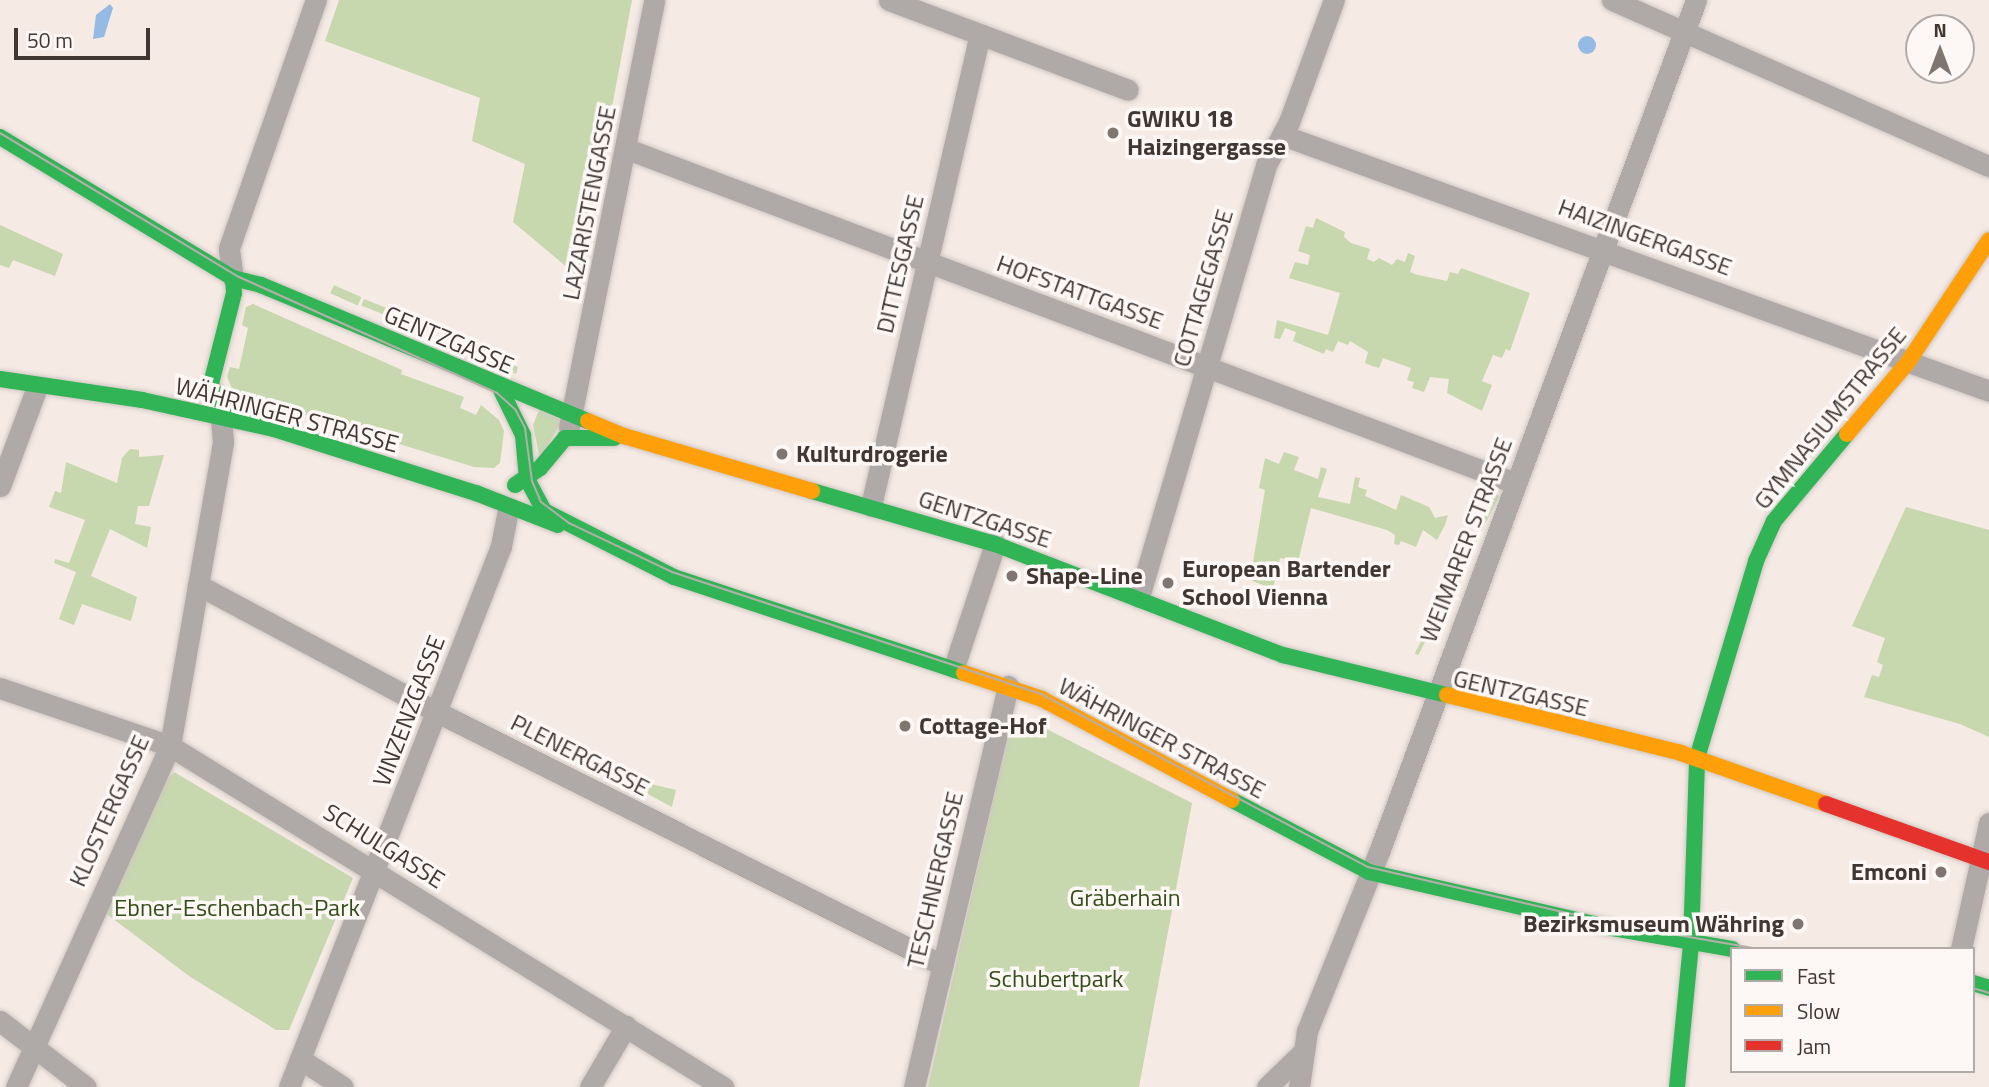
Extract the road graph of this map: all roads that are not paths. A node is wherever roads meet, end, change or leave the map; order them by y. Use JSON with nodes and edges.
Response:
{"nodes":[{"id":1,"x":316,"y":0,"type":"edge"},
{"id":2,"x":654,"y":0,"type":"edge"},
{"id":3,"x":889,"y":0,"type":"edge"},
{"id":4,"x":1334,"y":0,"type":"edge"},
{"id":5,"x":1612,"y":0,"type":"edge"},
{"id":6,"x":1696,"y":0,"type":"edge"},
{"id":7,"x":1685,"y":29,"type":"junction"},
{"id":8,"x":980,"y":34,"type":"junction"},
{"id":9,"x":1128,"y":90,"type":"dead end"},
{"id":10,"x":1282,"y":135,"type":"junction"},
{"id":11,"x":0,"y":137,"type":"edge"},
{"id":12,"x":627,"y":149,"type":"junction"},
{"id":13,"x":1989,"y":166,"type":"edge"},
{"id":14,"x":1989,"y":240,"type":"edge"},
{"id":15,"x":1603,"y":249,"type":"junction"},
{"id":16,"x":927,"y":264,"type":"junction"},
{"id":17,"x":233,"y":278,"type":"junction"},
{"id":18,"x":1908,"y":362,"type":"junction"},
{"id":19,"x":1207,"y":366,"type":"junction"},
{"id":20,"x":0,"y":379,"type":"edge"},
{"id":21,"x":499,"y":386,"type":"junction"},
{"id":22,"x":37,"y":387,"type":"junction"},
{"id":23,"x":1989,"y":391,"type":"edge"},
{"id":24,"x":573,"y":416,"type":"junction"},
{"id":25,"x":221,"y":418,"type":"junction"},
{"id":26,"x":274,"y":429,"type":"junction"},
{"id":27,"x":624,"y":436,"type":"junction"},
{"id":28,"x":565,"y":439,"type":"junction"},
{"id":29,"x":527,"y":479,"type":"junction"},
{"id":30,"x":1515,"y":483,"type":"junction"},
{"id":31,"x":0,"y":486,"type":"edge"},
{"id":32,"x":476,"y":493,"type":"junction"},
{"id":33,"x":872,"y":506,"type":"junction"},
{"id":34,"x":509,"y":509,"type":"junction"},
{"id":35,"x":579,"y":531,"type":"junction"},
{"id":36,"x":995,"y":544,"type":"junction"},
{"id":37,"x":198,"y":585,"type":"junction"},
{"id":38,"x":1139,"y":597,"type":"junction"},
{"id":39,"x":954,"y":667,"type":"junction"},
{"id":40,"x":1008,"y":685,"type":"junction"},
{"id":41,"x":0,"y":688,"type":"edge"},
{"id":42,"x":1436,"y":696,"type":"junction"},
{"id":43,"x":437,"y":712,"type":"junction"},
{"id":44,"x":170,"y":746,"type":"junction"},
{"id":45,"x":1698,"y":758,"type":"junction"},
{"id":46,"x":1989,"y":823,"type":"edge"},
{"id":47,"x":1984,"y":860,"type":"edge"},
{"id":48,"x":374,"y":871,"type":"junction"},
{"id":49,"x":1369,"y":872,"type":"junction"},
{"id":50,"x":1690,"y":943,"type":"junction"},
{"id":51,"x":1962,"y":947,"type":"edge"},
{"id":52,"x":1730,"y":949,"type":"edge"},
{"id":53,"x":942,"y":965,"type":"junction"},
{"id":54,"x":0,"y":1021,"type":"edge"},
{"id":55,"x":626,"y":1026,"type":"junction"},
{"id":56,"x":34,"y":1047,"type":"junction"},
{"id":57,"x":1304,"y":1051,"type":"junction"},
{"id":58,"x":300,"y":1059,"type":"junction"},
{"id":59,"x":16,"y":1087,"type":"edge"},
{"id":60,"x":86,"y":1087,"type":"edge"},
{"id":61,"x":289,"y":1087,"type":"edge"},
{"id":62,"x":343,"y":1087,"type":"edge"},
{"id":63,"x":590,"y":1087,"type":"edge"},
{"id":64,"x":723,"y":1087,"type":"edge"},
{"id":65,"x":914,"y":1087,"type":"edge"},
{"id":66,"x":1267,"y":1087,"type":"edge"},
{"id":67,"x":1298,"y":1087,"type":"edge"},
{"id":68,"x":1677,"y":1087,"type":"edge"}],
"edges":[{"from":1,"to":17,"type":"street"},
{"from":2,"to":12,"type":"street","name":"LAZARISTENGASSE"},
{"from":3,"to":8,"type":"street"},
{"from":4,"to":10,"type":"street","name":"COTTAGEGASSE"},
{"from":5,"to":7,"type":"street"},
{"from":6,"to":7,"type":"street","name":"WEIMARER STRASSE"},
{"from":7,"to":13,"type":"street"},
{"from":7,"to":15,"type":"street","name":"WEIMARER STRASSE"},
{"from":8,"to":9,"type":"street"},
{"from":8,"to":16,"type":"street","name":"DITTESGASSE"},
{"from":10,"to":15,"type":"street","name":"HAIZINGERGASSE"},
{"from":10,"to":19,"type":"street","name":"COTTAGEGASSE"},
{"from":11,"to":17,"type":"main road","name":"GENTZGASSE"},
{"from":12,"to":16,"type":"street","name":"HOFSTATTGASSE"},
{"from":12,"to":24,"type":"street","name":"LAZARISTENGASSE"},
{"from":14,"to":18,"type":"main road","name":"GYMNASIUMSTRASSE"},
{"from":15,"to":18,"type":"street","name":"HAIZINGERGASSE"},
{"from":15,"to":30,"type":"street","name":"WEIMARER STRASSE"},
{"from":16,"to":19,"type":"street","name":"HOFSTATTGASSE"},
{"from":16,"to":33,"type":"street","name":"DITTESGASSE"},
{"from":17,"to":21,"type":"main road","name":"GENTZGASSE"},
{"from":17,"to":26,"type":"main road"},
{"from":18,"to":23,"type":"street","name":"HAIZINGERGASSE"},
{"from":18,"to":45,"type":"main road","name":"GYMNASIUMSTRASSE"},
{"from":19,"to":30,"type":"street","name":"HOFSTATTGASSE"},
{"from":19,"to":38,"type":"street","name":"COTTAGEGASSE"},
{"from":20,"to":22,"type":"main road","name":"WÄHRINGER STRASSE"},
{"from":21,"to":24,"type":"main road","name":"GENTZGASSE"},
{"from":21,"to":29,"type":"main road"},
{"from":22,"to":25,"type":"main road","name":"WÄHRINGER STRASSE"},
{"from":22,"to":31,"type":"street"},
{"from":24,"to":27,"type":"main road","name":"GENTZGASSE"},
{"from":24,"to":28,"type":"street","name":"LAZARISTENGASSE"},
{"from":25,"to":26,"type":"main road","name":"WÄHRINGER STRASSE"},
{"from":25,"to":37,"type":"street","name":"KLOSTERGASSE"},
{"from":26,"to":32,"type":"main road","name":"WÄHRINGER STRASSE"},
{"from":27,"to":28,"type":"main road"},
{"from":27,"to":33,"type":"main road","name":"GENTZGASSE"},
{"from":28,"to":29,"type":"main road"},
{"from":29,"to":32,"type":"main road"},
{"from":29,"to":35,"type":"main road","name":"WÄHRINGER STRASSE"},
{"from":30,"to":42,"type":"street","name":"WEIMARER STRASSE"},
{"from":32,"to":34,"type":"main road","name":"WÄHRINGER STRASSE"},
{"from":33,"to":36,"type":"main road","name":"GENTZGASSE"},
{"from":34,"to":35,"type":"main road","name":"WÄHRINGER STRASSE"},
{"from":34,"to":43,"type":"street","name":"VINZENZGASSE"},
{"from":35,"to":39,"type":"main road","name":"WÄHRINGER STRASSE"},
{"from":36,"to":38,"type":"main road","name":"GENTZGASSE"},
{"from":36,"to":39,"type":"street"},
{"from":37,"to":43,"type":"street","name":"PLENERGASSE"},
{"from":37,"to":44,"type":"street","name":"KLOSTERGASSE"},
{"from":38,"to":42,"type":"main road","name":"GENTZGASSE"},
{"from":39,"to":40,"type":"main road","name":"WÄHRINGER STRASSE"},
{"from":40,"to":49,"type":"main road","name":"WÄHRINGER STRASSE"},
{"from":40,"to":53,"type":"street","name":"TESCHNERGASSE"},
{"from":41,"to":44,"type":"street","name":"SCHULGASSE"},
{"from":42,"to":45,"type":"main road","name":"GENTZGASSE"},
{"from":42,"to":49,"type":"street","name":"WEIMARER STRASSE"},
{"from":43,"to":48,"type":"street","name":"VINZENZGASSE"},
{"from":43,"to":53,"type":"street","name":"PLENERGASSE"},
{"from":44,"to":48,"type":"street","name":"SCHULGASSE"},
{"from":44,"to":56,"type":"street","name":"KLOSTERGASSE"},
{"from":45,"to":47,"type":"main road","name":"GENTZGASSE"},
{"from":45,"to":50,"type":"main road","name":"GYMNASIUMSTRASSE"},
{"from":46,"to":47,"type":"street"},
{"from":47,"to":51,"type":"street"},
{"from":48,"to":55,"type":"street","name":"SCHULGASSE"},
{"from":48,"to":58,"type":"street","name":"VINZENZGASSE"},
{"from":49,"to":50,"type":"main road","name":"WÄHRINGER STRASSE"},
{"from":49,"to":57,"type":"street","name":"WEIMARER STRASSE"},
{"from":50,"to":52,"type":"main road","name":"WÄHRINGER STRASSE"},
{"from":50,"to":68,"type":"main road","name":"GYMNASIUMSTRASSE"},
{"from":53,"to":65,"type":"street","name":"TESCHNERGASSE"},
{"from":54,"to":56,"type":"street"},
{"from":55,"to":63,"type":"street"},
{"from":55,"to":64,"type":"street","name":"SCHULGASSE"},
{"from":56,"to":59,"type":"street","name":"KLOSTERGASSE"},
{"from":56,"to":60,"type":"street"},
{"from":57,"to":66,"type":"street"},
{"from":57,"to":67,"type":"street","name":"WEIMARER STRASSE"},
{"from":58,"to":61,"type":"street","name":"VINZENZGASSE"},
{"from":58,"to":62,"type":"street"}]}
